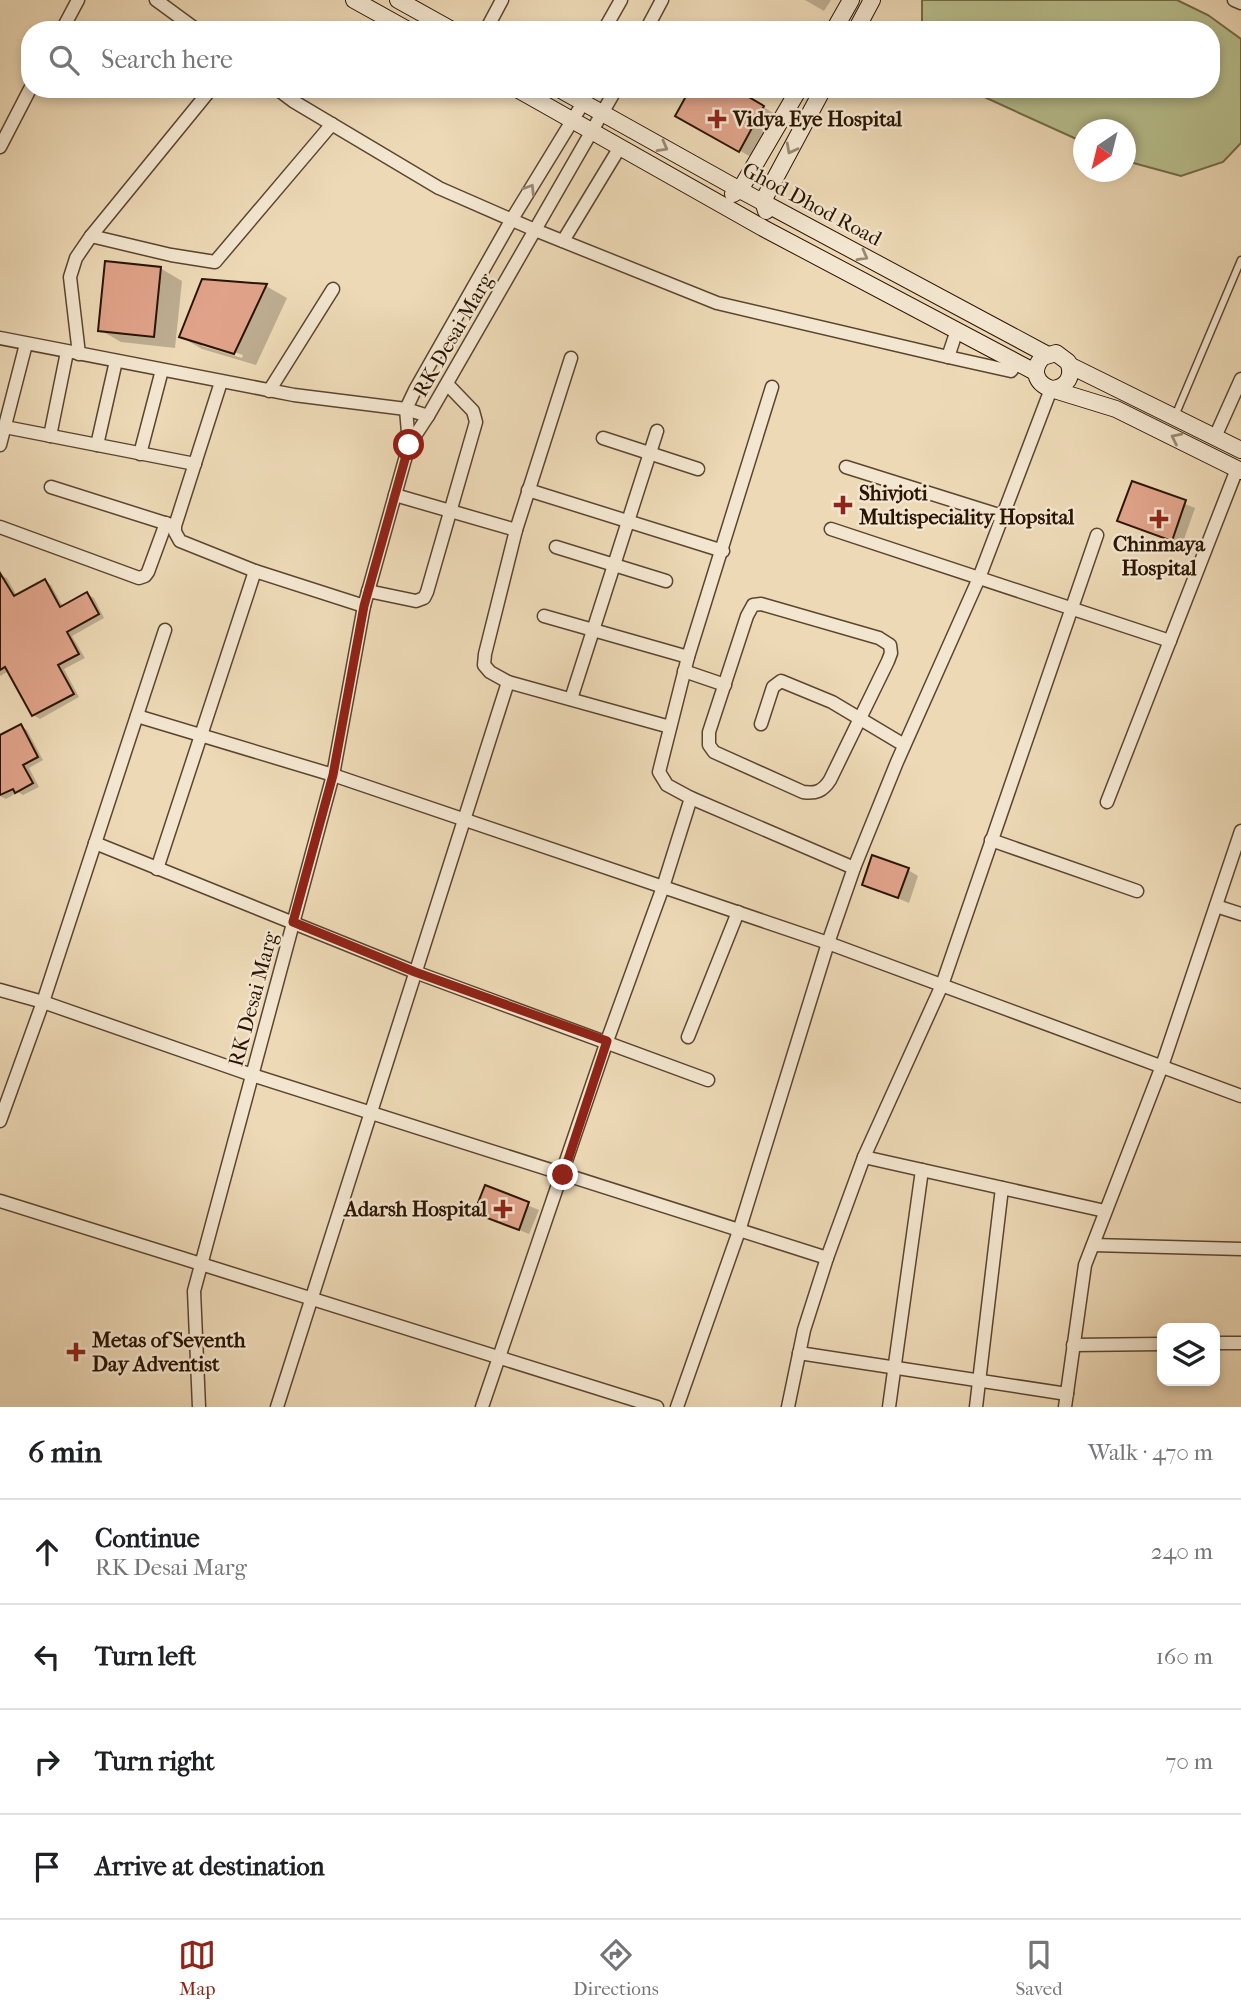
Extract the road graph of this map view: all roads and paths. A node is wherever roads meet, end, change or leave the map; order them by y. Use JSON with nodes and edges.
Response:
{"nodes":[{"id":1,"x":78,"y":0,"type":"edge"},
{"id":2,"x":156,"y":0,"type":"edge"},
{"id":3,"x":354,"y":0,"type":"edge"},
{"id":4,"x":398,"y":0,"type":"edge"},
{"id":5,"x":502,"y":0,"type":"edge"},
{"id":6,"x":621,"y":0,"type":"edge"},
{"id":7,"x":662,"y":0,"type":"edge"},
{"id":8,"x":852,"y":0,"type":"edge"},
{"id":9,"x":872,"y":0,"type":"edge"},
{"id":10,"x":1234,"y":0,"type":"edge"},
{"id":11,"x":1241,"y":3,"type":"edge"},
{"id":12,"x":67,"y":21,"type":"edge"},
{"id":13,"x":185,"y":21,"type":"edge"},
{"id":14,"x":392,"y":21,"type":"edge"},
{"id":15,"x":436,"y":21,"type":"edge"},
{"id":16,"x":491,"y":21,"type":"edge"},
{"id":17,"x":609,"y":21,"type":"edge"},
{"id":18,"x":651,"y":21,"type":"edge"},
{"id":19,"x":839,"y":21,"type":"edge"},
{"id":20,"x":861,"y":21,"type":"edge"},
{"id":21,"x":25,"y":98,"type":"edge"},
{"id":22,"x":204,"y":98,"type":"edge"},
{"id":23,"x":291,"y":98,"type":"edge"},
{"id":24,"x":533,"y":98,"type":"edge"},
{"id":25,"x":576,"y":98,"type":"edge"},
{"id":26,"x":611,"y":98,"type":"edge"},
{"id":27,"x":794,"y":98,"type":"edge"},
{"id":28,"x":819,"y":98,"type":"edge"},
{"id":29,"x":583,"y":103,"type":"junction"},
{"id":30,"x":603,"y":114,"type":"junction"},
{"id":31,"x":573,"y":120,"type":"junction"},
{"id":32,"x":332,"y":124,"type":"junction"},
{"id":33,"x":594,"y":131,"type":"junction"},
{"id":34,"x":0,"y":147,"type":"edge"},
{"id":35,"x":620,"y":147,"type":"junction"},
{"id":36,"x":740,"y":190,"type":"junction"},
{"id":37,"x":763,"y":201,"type":"junction"},
{"id":38,"x":729,"y":208,"type":"junction"},
{"id":39,"x":512,"y":219,"type":"junction"},
{"id":40,"x":752,"y":222,"type":"junction"},
{"id":41,"x":535,"y":230,"type":"junction"},
{"id":42,"x":91,"y":236,"type":"junction"},
{"id":43,"x":563,"y":242,"type":"junction"},
{"id":44,"x":1241,"y":260,"type":"edge"},
{"id":45,"x":333,"y":289,"type":"dead end"},
{"id":46,"x":957,"y":330,"type":"junction"},
{"id":47,"x":0,"y":338,"type":"edge"},
{"id":48,"x":26,"y":344,"type":"junction"},
{"id":49,"x":73,"y":353,"type":"junction"},
{"id":50,"x":1046,"y":354,"type":"junction"},
{"id":51,"x":948,"y":357,"type":"junction"},
{"id":52,"x":571,"y":358,"type":"dead end"},
{"id":53,"x":116,"y":361,"type":"junction"},
{"id":54,"x":1017,"y":363,"type":"junction"},
{"id":55,"x":1070,"y":366,"type":"junction"},
{"id":56,"x":162,"y":370,"type":"junction"},
{"id":57,"x":1035,"y":372,"type":"junction"},
{"id":58,"x":1241,"y":379,"type":"edge"},
{"id":59,"x":221,"y":382,"type":"junction"},
{"id":60,"x":447,"y":384,"type":"junction"},
{"id":61,"x":772,"y":387,"type":"dead end"},
{"id":62,"x":1051,"y":389,"type":"junction"},
{"id":63,"x":270,"y":391,"type":"junction"},
{"id":64,"x":406,"y":409,"type":"junction"},
{"id":65,"x":429,"y":416,"type":"junction"},
{"id":66,"x":1174,"y":417,"type":"junction"},
{"id":67,"x":5,"y":427,"type":"junction"},
{"id":68,"x":657,"y":431,"type":"dead end"},
{"id":69,"x":50,"y":436,"type":"junction"},
{"id":70,"x":1215,"y":437,"type":"junction"},
{"id":71,"x":603,"y":438,"type":"dead end"},
{"id":72,"x":0,"y":445,"type":"edge"},
{"id":73,"x":97,"y":445,"type":"junction"},
{"id":74,"x":409,"y":445,"type":"junction"},
{"id":75,"x":1241,"y":450,"type":"edge"},
{"id":76,"x":649,"y":453,"type":"junction"},
{"id":77,"x":140,"y":454,"type":"junction"},
{"id":78,"x":195,"y":464,"type":"junction"},
{"id":79,"x":846,"y":467,"type":"dead end"},
{"id":80,"x":698,"y":469,"type":"dead end"},
{"id":81,"x":1239,"y":470,"type":"edge"},
{"id":82,"x":51,"y":487,"type":"dead end"},
{"id":83,"x":528,"y":490,"type":"junction"},
{"id":84,"x":395,"y":495,"type":"junction"},
{"id":85,"x":450,"y":511,"type":"junction"},
{"id":86,"x":1002,"y":516,"type":"junction"},
{"id":87,"x":629,"y":522,"type":"junction"},
{"id":88,"x":170,"y":525,"type":"junction"},
{"id":89,"x":0,"y":527,"type":"edge"},
{"id":90,"x":831,"y":529,"type":"dead end"},
{"id":91,"x":516,"y":530,"type":"junction"},
{"id":92,"x":1097,"y":535,"type":"dead end"},
{"id":93,"x":556,"y":547,"type":"dead end"},
{"id":94,"x":723,"y":551,"type":"junction"},
{"id":95,"x":614,"y":565,"type":"junction"},
{"id":96,"x":255,"y":571,"type":"junction"},
{"id":97,"x":979,"y":578,"type":"junction"},
{"id":98,"x":666,"y":581,"type":"dead end"},
{"id":99,"x":368,"y":591,"type":"junction"},
{"id":100,"x":364,"y":606,"type":"junction"},
{"id":101,"x":1071,"y":609,"type":"junction"},
{"id":102,"x":544,"y":616,"type":"dead end"},
{"id":103,"x":165,"y":629,"type":"dead end"},
{"id":104,"x":593,"y":629,"type":"junction"},
{"id":105,"x":1170,"y":641,"type":"junction"},
{"id":106,"x":688,"y":657,"type":"junction"},
{"id":107,"x":684,"y":671,"type":"junction"},
{"id":108,"x":508,"y":682,"type":"junction"},
{"id":109,"x":725,"y":685,"type":"junction"},
{"id":110,"x":570,"y":699,"type":"junction"},
{"id":111,"x":137,"y":716,"type":"junction"},
{"id":112,"x":859,"y":718,"type":"junction"},
{"id":113,"x":761,"y":724,"type":"dead end"},
{"id":114,"x":670,"y":727,"type":"junction"},
{"id":115,"x":201,"y":736,"type":"junction"},
{"id":116,"x":904,"y":746,"type":"junction"},
{"id":117,"x":333,"y":775,"type":"junction"},
{"id":118,"x":691,"y":798,"type":"junction"},
{"id":119,"x":1107,"y":802,"type":"dead end"},
{"id":120,"x":464,"y":820,"type":"junction"},
{"id":121,"x":1241,"y":831,"type":"edge"},
{"id":122,"x":991,"y":840,"type":"junction"},
{"id":123,"x":95,"y":843,"type":"junction"},
{"id":124,"x":854,"y":868,"type":"junction"},
{"id":125,"x":157,"y":869,"type":"junction"},
{"id":126,"x":663,"y":887,"type":"junction"},
{"id":127,"x":1137,"y":891,"type":"dead end"},
{"id":128,"x":1216,"y":906,"type":"junction"},
{"id":129,"x":738,"y":912,"type":"junction"},
{"id":130,"x":1241,"y":914,"type":"edge"},
{"id":131,"x":293,"y":922,"type":"junction"},
{"id":132,"x":828,"y":943,"type":"junction"},
{"id":133,"x":415,"y":972,"type":"junction"},
{"id":134,"x":942,"y":985,"type":"junction"},
{"id":135,"x":0,"y":990,"type":"edge"},
{"id":136,"x":43,"y":1002,"type":"junction"},
{"id":137,"x":688,"y":1037,"type":"dead end"},
{"id":138,"x":607,"y":1041,"type":"junction"},
{"id":139,"x":1162,"y":1066,"type":"junction"},
{"id":140,"x":251,"y":1075,"type":"junction"},
{"id":141,"x":708,"y":1080,"type":"dead end"},
{"id":142,"x":1241,"y":1096,"type":"edge"},
{"id":143,"x":371,"y":1113,"type":"junction"},
{"id":144,"x":0,"y":1121,"type":"edge"},
{"id":145,"x":864,"y":1157,"type":"junction"},
{"id":146,"x":922,"y":1170,"type":"junction"},
{"id":147,"x":563,"y":1175,"type":"junction"},
{"id":148,"x":1002,"y":1188,"type":"junction"},
{"id":149,"x":0,"y":1201,"type":"edge"},
{"id":150,"x":1105,"y":1211,"type":"junction"},
{"id":151,"x":739,"y":1231,"type":"junction"},
{"id":152,"x":1093,"y":1244,"type":"junction"},
{"id":153,"x":1241,"y":1249,"type":"edge"},
{"id":154,"x":827,"y":1258,"type":"junction"},
{"id":155,"x":201,"y":1264,"type":"junction"},
{"id":156,"x":311,"y":1299,"type":"junction"},
{"id":157,"x":1220,"y":1343,"type":"edge"},
{"id":158,"x":1241,"y":1343,"type":"edge"},
{"id":159,"x":1157,"y":1344,"type":"edge"},
{"id":160,"x":1073,"y":1345,"type":"junction"},
{"id":161,"x":799,"y":1353,"type":"junction"},
{"id":162,"x":499,"y":1357,"type":"junction"},
{"id":163,"x":894,"y":1368,"type":"junction"},
{"id":164,"x":979,"y":1381,"type":"junction"},
{"id":165,"x":1066,"y":1401,"type":"edge"},
{"id":166,"x":199,"y":1407,"type":"edge"},
{"id":167,"x":277,"y":1407,"type":"edge"},
{"id":168,"x":482,"y":1407,"type":"edge"},
{"id":169,"x":657,"y":1407,"type":"edge"},
{"id":170,"x":677,"y":1407,"type":"edge"},
{"id":171,"x":788,"y":1407,"type":"edge"},
{"id":172,"x":888,"y":1407,"type":"edge"},
{"id":173,"x":975,"y":1407,"type":"edge"}],
"edges":[{"from":1,"to":12,"type":"street"},
{"from":2,"to":13,"type":"street"},
{"from":3,"to":14,"type":"main road"},
{"from":4,"to":15,"type":"main road"},
{"from":5,"to":16,"type":"street"},
{"from":6,"to":17,"type":"street"},
{"from":7,"to":18,"type":"street"},
{"from":8,"to":19,"type":"main road"},
{"from":9,"to":20,"type":"main road"},
{"from":10,"to":11,"type":"street"},
{"from":21,"to":34,"type":"street"},
{"from":22,"to":42,"type":"street"},
{"from":23,"to":32,"type":"street"},
{"from":24,"to":31,"type":"main road"},
{"from":25,"to":29,"type":"main road","name":"Ghod Dhod Road"},
{"from":26,"to":30,"type":"street","name":"RK Desai Marg"},
{"from":27,"to":36,"type":"main road"},
{"from":28,"to":37,"type":"main road","one_way":true},
{"from":29,"to":30,"type":"main road","name":"Ghod Dhod Road"},
{"from":29,"to":31,"type":"street"},
{"from":30,"to":33,"type":"street","name":"RK Desai Marg"},
{"from":30,"to":36,"type":"main road","name":"Ghod Dhod Road","one_way":true},
{"from":31,"to":33,"type":"main road"},
{"from":39,"to":31,"type":"street","one_way":true},
{"from":32,"to":39,"type":"street"},
{"from":32,"to":42,"type":"street"},
{"from":33,"to":35,"type":"main road"},
{"from":33,"to":41,"type":"street","name":"RK Desai Marg"},
{"from":35,"to":38,"type":"main road"},
{"from":35,"to":43,"type":"street"},
{"from":36,"to":37,"type":"main road","name":"Ghod Dhod Road"},
{"from":36,"to":38,"type":"main road"},
{"from":37,"to":40,"type":"main road"},
{"from":37,"to":50,"type":"main road","name":"Ghod Dhod Road","one_way":true},
{"from":38,"to":40,"type":"main road"},
{"from":39,"to":41,"type":"street"},
{"from":39,"to":64,"type":"street"},
{"from":40,"to":46,"type":"main road"},
{"from":41,"to":43,"type":"street"},
{"from":41,"to":60,"type":"street","name":"RK Desai Marg"},
{"from":42,"to":49,"type":"street"},
{"from":43,"to":51,"type":"street"},
{"from":44,"to":66,"type":"lane"},
{"from":45,"to":63,"type":"street"},
{"from":46,"to":51,"type":"street"},
{"from":46,"to":54,"type":"main road"},
{"from":47,"to":48,"type":"street"},
{"from":48,"to":49,"type":"street"},
{"from":48,"to":67,"type":"street"},
{"from":49,"to":53,"type":"street"},
{"from":49,"to":69,"type":"street"},
{"from":50,"to":55,"type":"main road","name":"Ghod Dhod Road"},
{"from":50,"to":57,"type":"main road"},
{"from":51,"to":54,"type":"street"},
{"from":52,"to":83,"type":"street"},
{"from":53,"to":56,"type":"street"},
{"from":53,"to":73,"type":"street"},
{"from":54,"to":57,"type":"main road"},
{"from":55,"to":62,"type":"main road"},
{"from":55,"to":66,"type":"main road","name":"Ghod Dhod Road"},
{"from":56,"to":59,"type":"street"},
{"from":56,"to":77,"type":"street"},
{"from":57,"to":62,"type":"main road"},
{"from":58,"to":70,"type":"street"},
{"from":59,"to":63,"type":"street"},
{"from":59,"to":78,"type":"street"},
{"from":60,"to":65,"type":"street","name":"RK Desai Marg"},
{"from":60,"to":85,"type":"street"},
{"from":61,"to":94,"type":"street"},
{"from":81,"to":62,"type":"main road","one_way":true},
{"from":62,"to":86,"type":"street"},
{"from":63,"to":64,"type":"street"},
{"from":64,"to":65,"type":"street"},
{"from":64,"to":74,"type":"street"},
{"from":65,"to":74,"type":"street","name":"RK Desai Marg"},
{"from":66,"to":70,"type":"main road","name":"Ghod Dhod Road"},
{"from":67,"to":69,"type":"street"},
{"from":67,"to":72,"type":"street"},
{"from":68,"to":76,"type":"street"},
{"from":69,"to":73,"type":"street"},
{"from":70,"to":75,"type":"main road","name":"Ghod Dhod Road"},
{"from":71,"to":76,"type":"street"},
{"from":73,"to":77,"type":"street"},
{"from":74,"to":84,"type":"street","name":"RK Desai Marg"},
{"from":76,"to":80,"type":"street"},
{"from":76,"to":87,"type":"street"},
{"from":77,"to":78,"type":"street"},
{"from":78,"to":88,"type":"street"},
{"from":79,"to":86,"type":"street"},
{"from":81,"to":105,"type":"street"},
{"from":82,"to":88,"type":"street"},
{"from":83,"to":87,"type":"street"},
{"from":83,"to":91,"type":"street"},
{"from":84,"to":85,"type":"street"},
{"from":84,"to":99,"type":"street","name":"RK Desai Marg"},
{"from":85,"to":91,"type":"street"},
{"from":85,"to":99,"type":"street"},
{"from":86,"to":97,"type":"street"},
{"from":87,"to":94,"type":"street"},
{"from":87,"to":95,"type":"street"},
{"from":88,"to":89,"type":"street"},
{"from":88,"to":96,"type":"street"},
{"from":90,"to":97,"type":"street"},
{"from":91,"to":108,"type":"street"},
{"from":92,"to":101,"type":"street"},
{"from":93,"to":95,"type":"street"},
{"from":94,"to":106,"type":"street"},
{"from":95,"to":98,"type":"street"},
{"from":95,"to":104,"type":"street"},
{"from":96,"to":100,"type":"street"},
{"from":96,"to":115,"type":"street"},
{"from":97,"to":101,"type":"street"},
{"from":97,"to":116,"type":"street"},
{"from":99,"to":100,"type":"street","name":"RK Desai Marg"},
{"from":100,"to":117,"type":"street","name":"RK Desai Marg"},
{"from":101,"to":105,"type":"street"},
{"from":101,"to":122,"type":"street"},
{"from":102,"to":104,"type":"street"},
{"from":103,"to":111,"type":"street"},
{"from":104,"to":106,"type":"street"},
{"from":104,"to":110,"type":"street"},
{"from":105,"to":119,"type":"street"},
{"from":106,"to":107,"type":"street"},
{"from":107,"to":109,"type":"street"},
{"from":107,"to":114,"type":"street"},
{"from":108,"to":110,"type":"street"},
{"from":108,"to":120,"type":"street"},
{"from":109,"to":112,"type":"street"},
{"from":109,"to":112,"type":"street"},
{"from":110,"to":114,"type":"street"},
{"from":111,"to":115,"type":"street"},
{"from":111,"to":123,"type":"street"},
{"from":112,"to":113,"type":"street"},
{"from":112,"to":116,"type":"street"},
{"from":114,"to":118,"type":"street"},
{"from":115,"to":117,"type":"street"},
{"from":115,"to":125,"type":"street"},
{"from":116,"to":124,"type":"street"},
{"from":117,"to":120,"type":"street"},
{"from":117,"to":131,"type":"street","name":"RK Desai Marg"},
{"from":118,"to":124,"type":"street"},
{"from":118,"to":126,"type":"street"},
{"from":120,"to":126,"type":"street"},
{"from":120,"to":133,"type":"street"},
{"from":121,"to":128,"type":"street"},
{"from":122,"to":127,"type":"street"},
{"from":122,"to":134,"type":"street"},
{"from":123,"to":125,"type":"street"},
{"from":123,"to":136,"type":"street"},
{"from":124,"to":132,"type":"street"},
{"from":125,"to":131,"type":"street"},
{"from":126,"to":129,"type":"street"},
{"from":126,"to":138,"type":"street"},
{"from":128,"to":130,"type":"street"},
{"from":128,"to":139,"type":"street"},
{"from":129,"to":132,"type":"street"},
{"from":129,"to":137,"type":"street"},
{"from":131,"to":133,"type":"street"},
{"from":131,"to":140,"type":"street","name":"RK Desai Marg"},
{"from":132,"to":134,"type":"street"},
{"from":132,"to":151,"type":"street"},
{"from":133,"to":138,"type":"street"},
{"from":133,"to":143,"type":"street"},
{"from":134,"to":139,"type":"street"},
{"from":134,"to":145,"type":"street"},
{"from":135,"to":136,"type":"street"},
{"from":136,"to":140,"type":"street"},
{"from":136,"to":144,"type":"street"},
{"from":138,"to":141,"type":"street"},
{"from":138,"to":147,"type":"street"},
{"from":139,"to":142,"type":"street"},
{"from":139,"to":150,"type":"street"},
{"from":140,"to":143,"type":"street"},
{"from":140,"to":155,"type":"street","name":"RK Desai Marg"},
{"from":143,"to":147,"type":"street"},
{"from":143,"to":156,"type":"street"},
{"from":145,"to":146,"type":"street"},
{"from":145,"to":154,"type":"street"},
{"from":146,"to":148,"type":"street"},
{"from":146,"to":163,"type":"street"},
{"from":147,"to":151,"type":"street"},
{"from":147,"to":162,"type":"street"},
{"from":148,"to":150,"type":"street"},
{"from":148,"to":164,"type":"street"},
{"from":149,"to":155,"type":"street"},
{"from":150,"to":152,"type":"street"},
{"from":151,"to":154,"type":"street"},
{"from":151,"to":170,"type":"street"},
{"from":152,"to":153,"type":"street"},
{"from":152,"to":160,"type":"street"},
{"from":154,"to":161,"type":"street"},
{"from":155,"to":156,"type":"street"},
{"from":155,"to":166,"type":"street","name":"RK Desai Marg"},
{"from":156,"to":162,"type":"street"},
{"from":156,"to":167,"type":"street"},
{"from":157,"to":158,"type":"street"},
{"from":159,"to":160,"type":"street"},
{"from":160,"to":165,"type":"street"},
{"from":161,"to":163,"type":"street"},
{"from":161,"to":171,"type":"street"},
{"from":162,"to":168,"type":"street"},
{"from":162,"to":169,"type":"street"},
{"from":163,"to":164,"type":"street"},
{"from":163,"to":172,"type":"street"},
{"from":164,"to":165,"type":"street"},
{"from":164,"to":173,"type":"street"}]}
